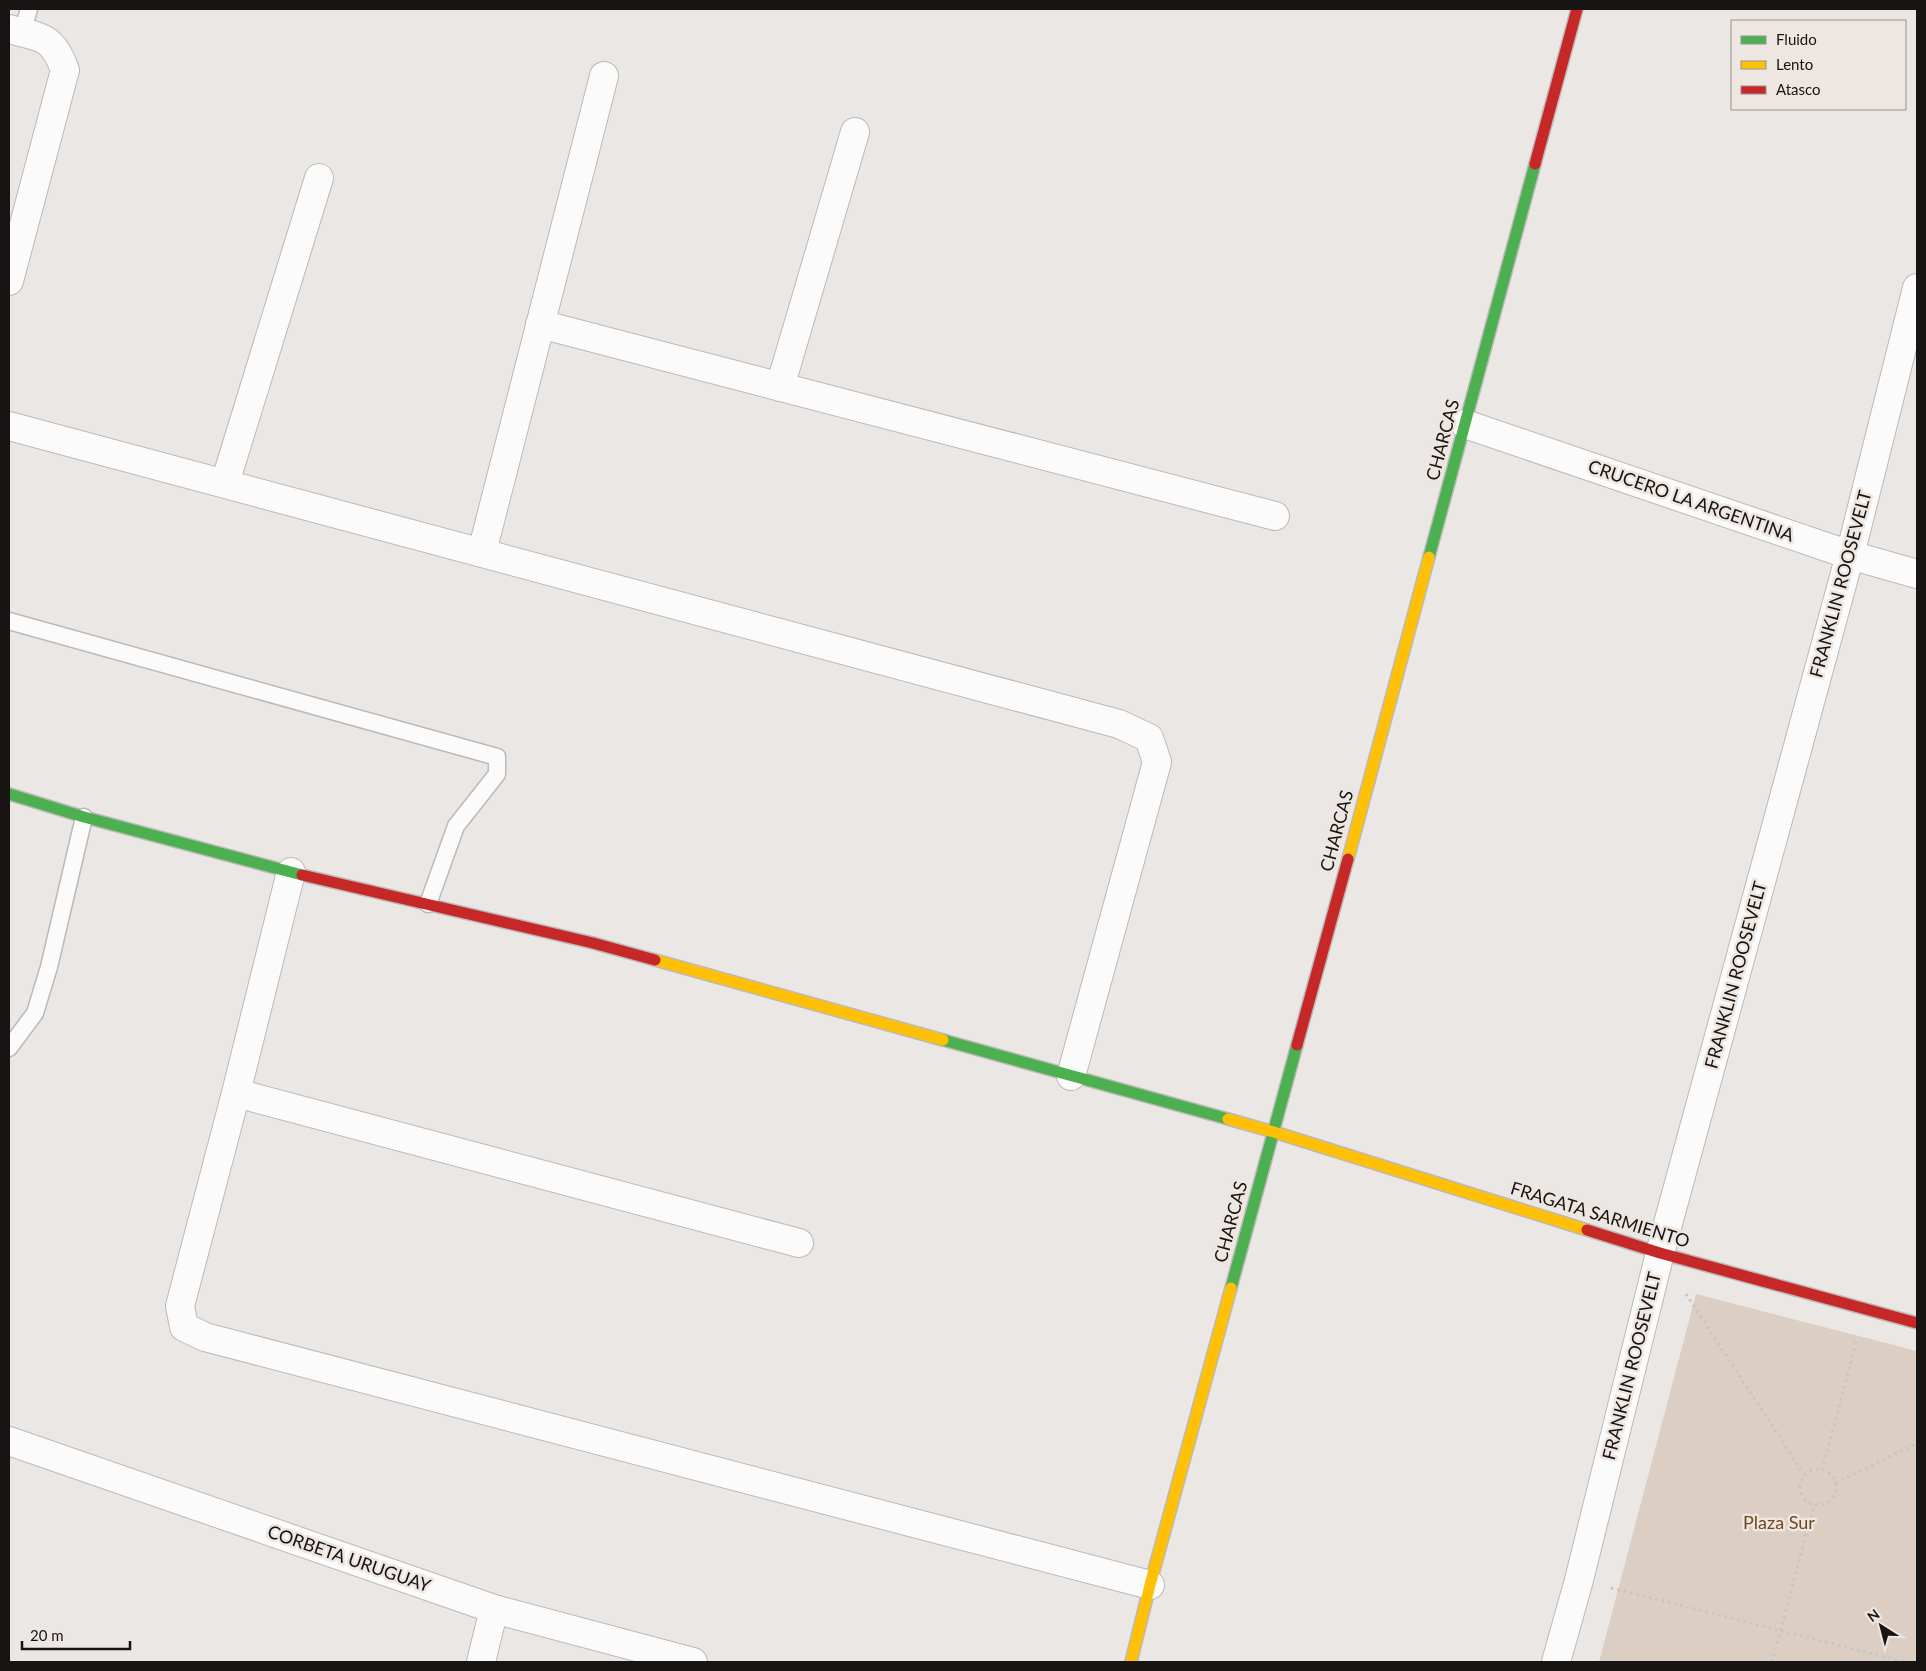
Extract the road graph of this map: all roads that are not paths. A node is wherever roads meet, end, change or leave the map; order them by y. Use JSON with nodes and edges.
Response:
{"nodes":[{"id":1,"x":1577,"y":9,"type":"edge"},
{"id":2,"x":20,"y":23,"type":"edge"},
{"id":3,"x":604,"y":76,"type":"dead end"},
{"id":4,"x":855,"y":132,"type":"dead end"},
{"id":5,"x":319,"y":178,"type":"dead end"},
{"id":6,"x":9,"y":281,"type":"edge"},
{"id":7,"x":1917,"y":288,"type":"edge"},
{"id":8,"x":540,"y":324,"type":"junction"},
{"id":9,"x":780,"y":387,"type":"junction"},
{"id":10,"x":1465,"y":424,"type":"junction"},
{"id":11,"x":9,"y":426,"type":"edge"},
{"id":12,"x":225,"y":483,"type":"junction"},
{"id":13,"x":1275,"y":516,"type":"dead end"},
{"id":14,"x":482,"y":552,"type":"junction"},
{"id":15,"x":1850,"y":555,"type":"junction"},
{"id":16,"x":1917,"y":574,"type":"edge"},
{"id":17,"x":9,"y":620,"type":"edge"},
{"id":18,"x":9,"y":794,"type":"edge"},
{"id":19,"x":84,"y":816,"type":"junction"},
{"id":20,"x":291,"y":872,"type":"junction"},
{"id":21,"x":428,"y":904,"type":"junction"},
{"id":22,"x":9,"y":1048,"type":"edge"},
{"id":23,"x":1071,"y":1076,"type":"junction"},
{"id":24,"x":236,"y":1093,"type":"junction"},
{"id":25,"x":1274,"y":1132,"type":"junction"},
{"id":26,"x":799,"y":1243,"type":"dead end"},
{"id":27,"x":1660,"y":1253,"type":"junction"},
{"id":28,"x":1917,"y":1323,"type":"edge"},
{"id":29,"x":9,"y":1441,"type":"edge"},
{"id":30,"x":1150,"y":1585,"type":"junction"},
{"id":31,"x":494,"y":1609,"type":"junction"},
{"id":32,"x":481,"y":1662,"type":"edge"},
{"id":33,"x":693,"y":1662,"type":"edge"},
{"id":34,"x":1131,"y":1662,"type":"edge"},
{"id":35,"x":1556,"y":1662,"type":"edge"}],
"edges":[{"from":1,"to":10,"type":"street","name":"CHARCAS"},
{"from":2,"to":6,"type":"street"},
{"from":3,"to":8,"type":"street"},
{"from":4,"to":9,"type":"street"},
{"from":5,"to":12,"type":"street"},
{"from":7,"to":15,"type":"street","name":"FRANKLIN ROOSEVELT"},
{"from":8,"to":9,"type":"street"},
{"from":8,"to":14,"type":"street"},
{"from":9,"to":13,"type":"street"},
{"from":10,"to":15,"type":"street","name":"CRUCERO LA ARGENTINA"},
{"from":10,"to":25,"type":"street","name":"CHARCAS"},
{"from":11,"to":12,"type":"street"},
{"from":12,"to":14,"type":"street"},
{"from":14,"to":23,"type":"street"},
{"from":15,"to":16,"type":"street","name":"CRUCERO LA ARGENTINA"},
{"from":15,"to":27,"type":"street","name":"FRANKLIN ROOSEVELT"},
{"from":17,"to":21,"type":"lane"},
{"from":18,"to":19,"type":"street","name":"FRAGATA SARMIENTO"},
{"from":19,"to":20,"type":"street","name":"FRAGATA SARMIENTO"},
{"from":19,"to":22,"type":"lane"},
{"from":20,"to":21,"type":"street","name":"FRAGATA SARMIENTO"},
{"from":20,"to":24,"type":"street"},
{"from":21,"to":23,"type":"street","name":"FRAGATA SARMIENTO"},
{"from":23,"to":25,"type":"street","name":"FRAGATA SARMIENTO"},
{"from":24,"to":26,"type":"street"},
{"from":24,"to":30,"type":"street"},
{"from":25,"to":27,"type":"street","name":"FRAGATA SARMIENTO"},
{"from":25,"to":30,"type":"street","name":"CHARCAS"},
{"from":27,"to":28,"type":"street","name":"FRAGATA SARMIENTO"},
{"from":27,"to":35,"type":"street","name":"FRANKLIN ROOSEVELT"},
{"from":29,"to":31,"type":"street","name":"CORBETA URUGUAY"},
{"from":30,"to":34,"type":"street","name":"CHARCAS"},
{"from":31,"to":32,"type":"street"},
{"from":31,"to":33,"type":"street","name":"CORBETA URUGUAY"}]}
